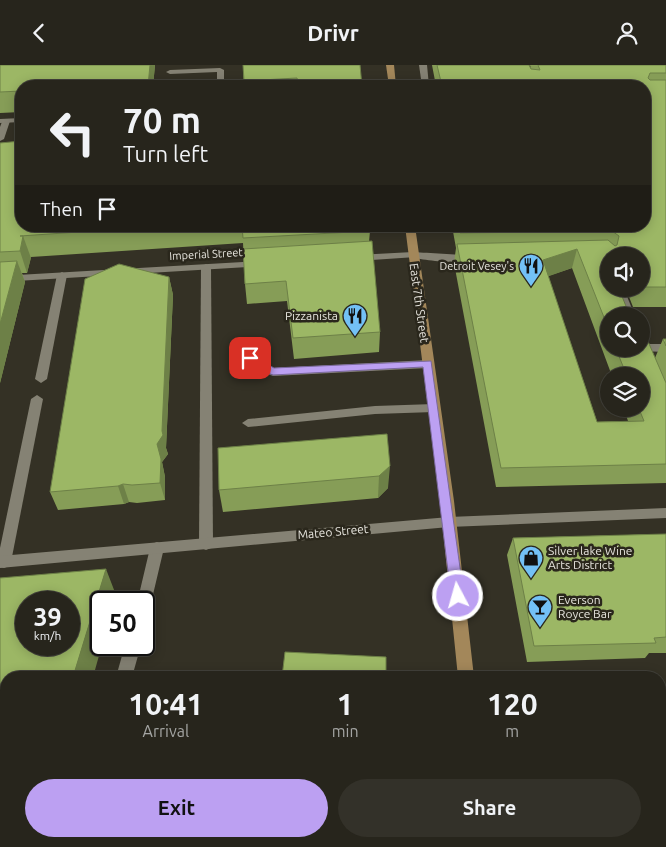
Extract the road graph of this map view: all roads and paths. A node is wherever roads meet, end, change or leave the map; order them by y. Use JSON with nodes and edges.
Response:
{"nodes":[{"id":1,"x":390,"y":65,"type":"edge"},
{"id":2,"x":423,"y":65,"type":"edge"},
{"id":3,"x":170,"y":72,"type":"dead end"},
{"id":4,"x":221,"y":80,"type":"edge"},
{"id":5,"x":392,"y":80,"type":"edge"},
{"id":6,"x":425,"y":80,"type":"edge"},
{"id":7,"x":3,"y":121,"type":"edge"},
{"id":8,"x":0,"y":139,"type":"edge"},
{"id":9,"x":411,"y":232,"type":"edge"},
{"id":10,"x":413,"y":255,"type":"junction"},
{"id":11,"x":479,"y":257,"type":"edge"},
{"id":12,"x":342,"y":259,"type":"edge"},
{"id":13,"x":274,"y":263,"type":"edge"},
{"id":14,"x":206,"y":267,"type":"junction"},
{"id":15,"x":62,"y":275,"type":"junction"},
{"id":16,"x":0,"y":279,"type":"edge"},
{"id":17,"x":246,"y":345,"type":"dead end"},
{"id":18,"x":666,"y":347,"type":"edge"},
{"id":19,"x":650,"y":348,"type":"edge"},
{"id":20,"x":428,"y":364,"type":"junction"},
{"id":21,"x":41,"y":379,"type":"dead end"},
{"id":22,"x":37,"y":399,"type":"dead end"},
{"id":23,"x":434,"y":408,"type":"junction"},
{"id":24,"x":248,"y":423,"type":"dead end"},
{"id":25,"x":666,"y":513,"type":"edge"},
{"id":26,"x":449,"y":521,"type":"junction"},
{"id":27,"x":206,"y":544,"type":"junction"},
{"id":28,"x":157,"y":548,"type":"junction"},
{"id":29,"x":2,"y":562,"type":"edge"},
{"id":30,"x":147,"y":591,"type":"edge"},
{"id":31,"x":130,"y":656,"type":"edge"},
{"id":32,"x":126,"y":671,"type":"edge"},
{"id":33,"x":465,"y":671,"type":"edge"}],
"edges":[{"from":1,"to":5,"type":"main road"},
{"from":2,"to":6,"type":"street"},
{"from":3,"to":4,"type":"street"},
{"from":7,"to":8,"type":"street"},
{"from":9,"to":10,"type":"main road","name":"East 7th Street"},
{"from":10,"to":11,"type":"street"},
{"from":10,"to":12,"type":"street"},
{"from":10,"to":20,"type":"main road","name":"East 7th Street"},
{"from":13,"to":14,"type":"street","name":"Imperial Street"},
{"from":14,"to":15,"type":"street","name":"Imperial Street"},
{"from":14,"to":27,"type":"street"},
{"from":15,"to":16,"type":"street","name":"Imperial Street"},
{"from":15,"to":21,"type":"street"},
{"from":17,"to":20,"type":"street"},
{"from":18,"to":19,"type":"street"},
{"from":20,"to":23,"type":"main road","name":"East 7th Street"},
{"from":22,"to":29,"type":"street"},
{"from":23,"to":24,"type":"street"},
{"from":23,"to":26,"type":"main road","name":"East 7th Street"},
{"from":25,"to":26,"type":"street","name":"Mateo Street"},
{"from":26,"to":27,"type":"street","name":"Mateo Street"},
{"from":26,"to":33,"type":"main road","name":"East 7th Street"},
{"from":27,"to":28,"type":"street","name":"Mateo Street"},
{"from":28,"to":29,"type":"street","name":"Mateo Street"},
{"from":28,"to":30,"type":"street"},
{"from":31,"to":32,"type":"street"}]}
